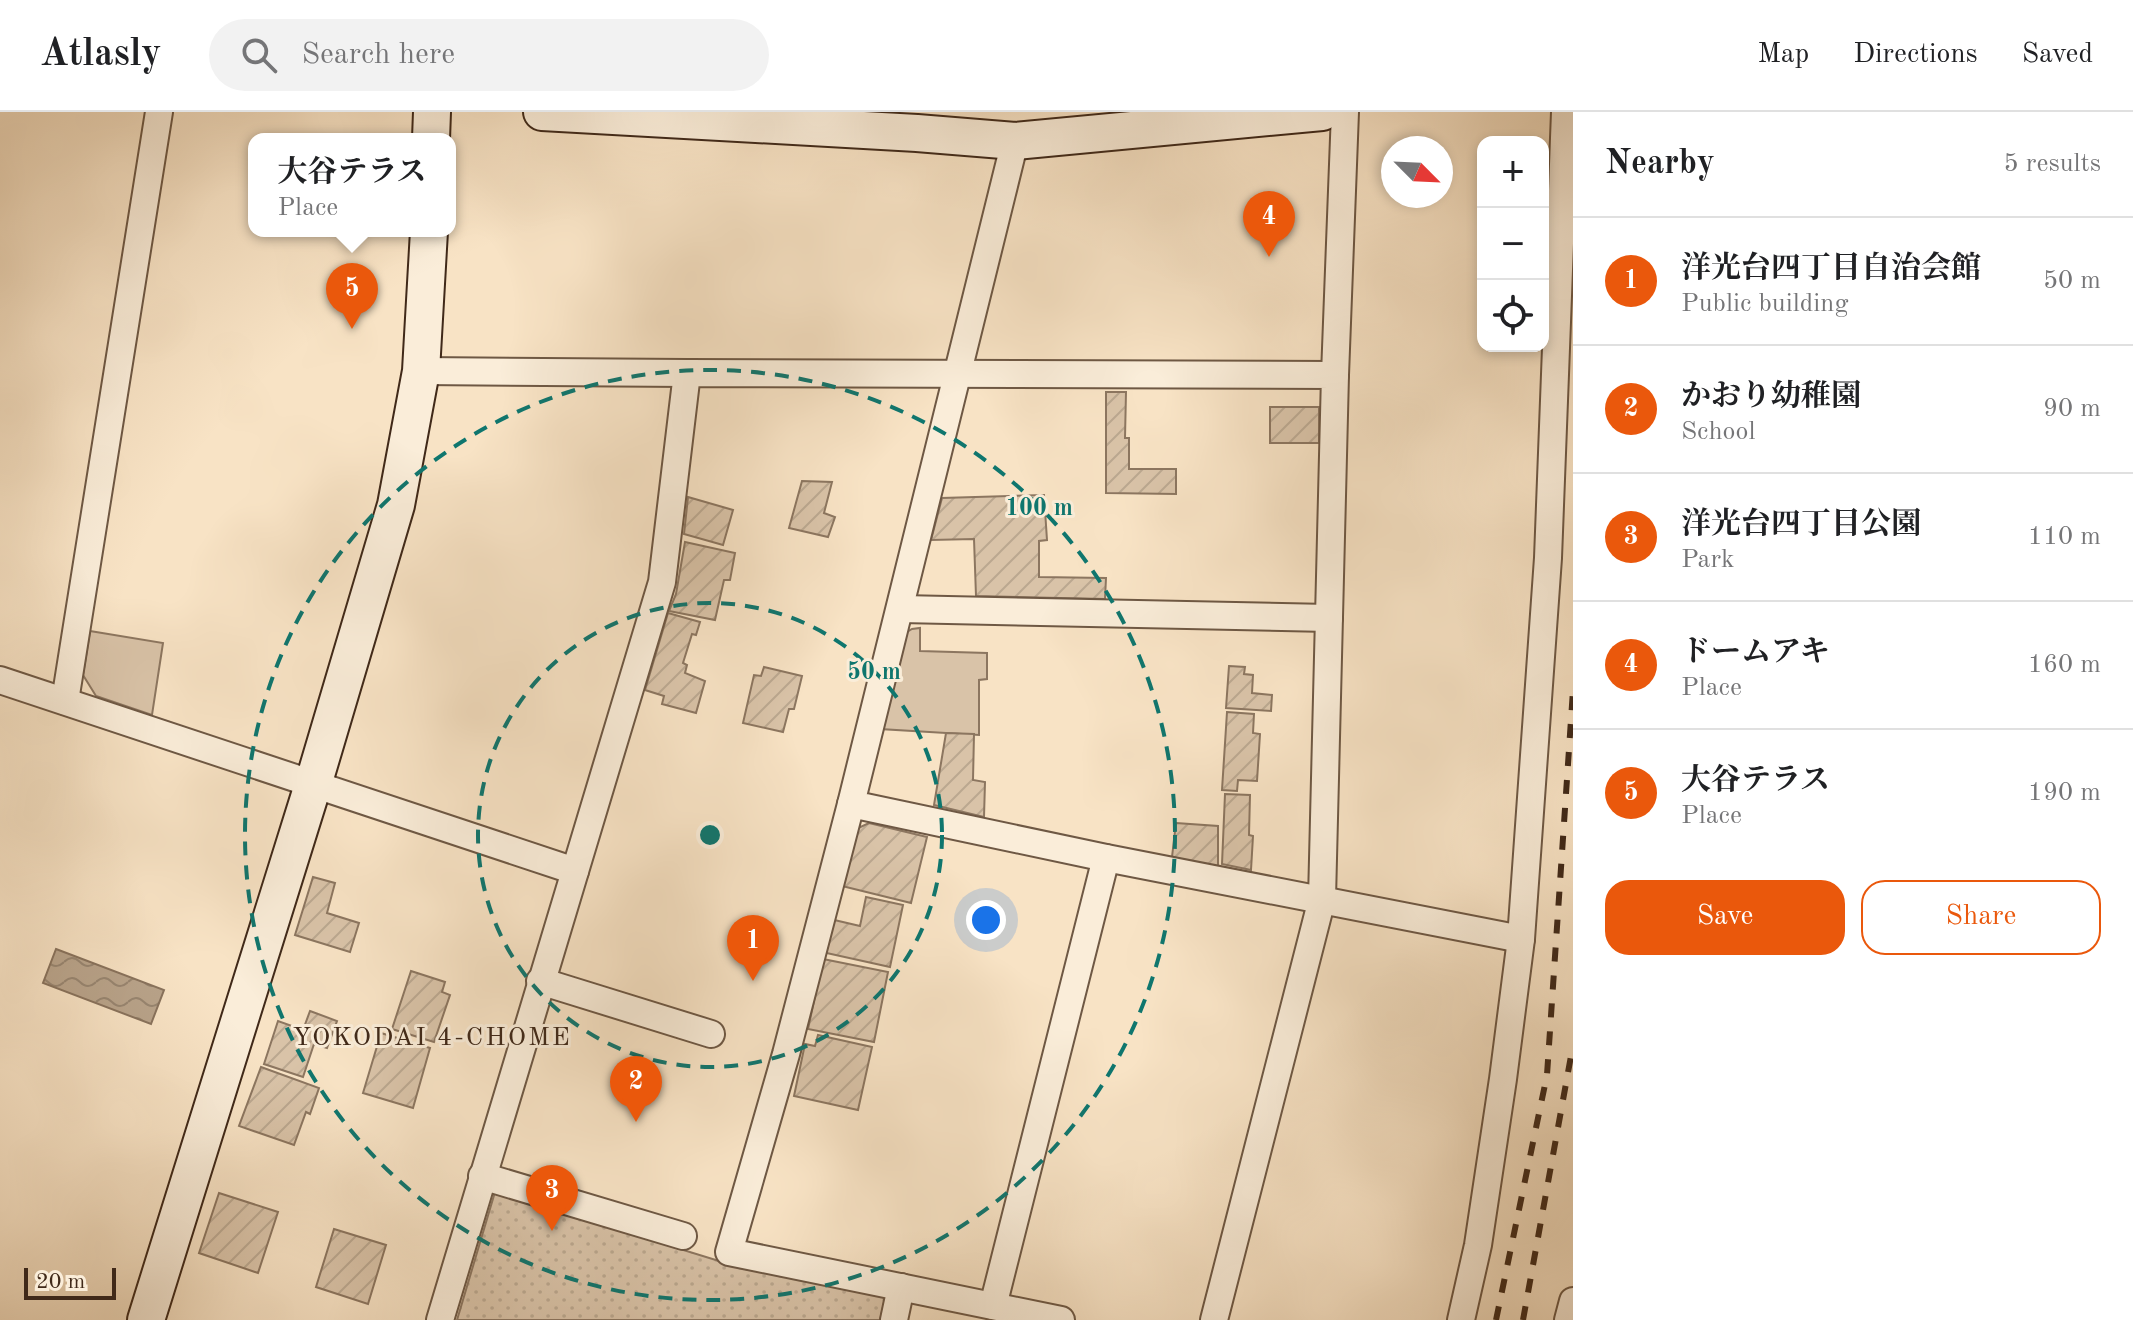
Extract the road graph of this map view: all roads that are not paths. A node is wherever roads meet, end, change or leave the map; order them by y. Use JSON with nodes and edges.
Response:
{"nodes":[{"id":1,"x":159,"y":112,"type":"edge"},
{"id":2,"x":432,"y":112,"type":"edge"},
{"id":3,"x":542,"y":112,"type":"edge"},
{"id":4,"x":1322,"y":112,"type":"edge"},
{"id":5,"x":1345,"y":112,"type":"edge"},
{"id":6,"x":1565,"y":112,"type":"edge"},
{"id":7,"x":431,"y":133,"type":"edge"},
{"id":8,"x":1015,"y":141,"type":"junction"},
{"id":9,"x":429,"y":237,"type":"edge"},
{"id":10,"x":421,"y":371,"type":"junction"},
{"id":11,"x":687,"y":373,"type":"junction"},
{"id":12,"x":955,"y":375,"type":"junction"},
{"id":13,"x":1335,"y":375,"type":"junction"},
{"id":14,"x":901,"y":609,"type":"junction"},
{"id":15,"x":1329,"y":618,"type":"junction"},
{"id":16,"x":0,"y":680,"type":"edge"},
{"id":17,"x":65,"y":701,"type":"junction"},
{"id":18,"x":313,"y":785,"type":"junction"},
{"id":19,"x":851,"y":804,"type":"junction"},
{"id":20,"x":1106,"y":858,"type":"junction"},
{"id":21,"x":575,"y":871,"type":"junction"},
{"id":22,"x":1322,"y":899,"type":"junction"},
{"id":23,"x":1521,"y":939,"type":"junction"},
{"id":24,"x":540,"y":981,"type":"junction"},
{"id":25,"x":711,"y":1034,"type":"dead end"},
{"id":26,"x":482,"y":1176,"type":"junction"},
{"id":27,"x":683,"y":1236,"type":"dead end"},
{"id":28,"x":901,"y":1287,"type":"junction"},
{"id":29,"x":1573,"y":1301,"type":"edge"},
{"id":30,"x":993,"y":1306,"type":"junction"},
{"id":31,"x":146,"y":1320,"type":"edge"},
{"id":32,"x":440,"y":1320,"type":"edge"},
{"id":33,"x":894,"y":1320,"type":"edge"},
{"id":34,"x":1061,"y":1320,"type":"edge"},
{"id":35,"x":1214,"y":1320,"type":"edge"},
{"id":36,"x":1461,"y":1320,"type":"edge"},
{"id":37,"x":1568,"y":1320,"type":"edge"}],
"edges":[{"from":1,"to":17,"type":"street"},
{"from":2,"to":7,"type":"street"},
{"from":3,"to":8,"type":"street"},
{"from":4,"to":8,"type":"street"},
{"from":5,"to":13,"type":"street"},
{"from":6,"to":23,"type":"street"},
{"from":8,"to":12,"type":"street"},
{"from":9,"to":10,"type":"street"},
{"from":10,"to":11,"type":"street"},
{"from":10,"to":18,"type":"street"},
{"from":11,"to":12,"type":"street"},
{"from":11,"to":21,"type":"street"},
{"from":12,"to":13,"type":"street"},
{"from":12,"to":14,"type":"street"},
{"from":13,"to":15,"type":"street"},
{"from":14,"to":15,"type":"street"},
{"from":14,"to":19,"type":"street"},
{"from":15,"to":22,"type":"street"},
{"from":16,"to":17,"type":"street"},
{"from":17,"to":18,"type":"street"},
{"from":18,"to":21,"type":"street"},
{"from":18,"to":31,"type":"street"},
{"from":19,"to":20,"type":"street"},
{"from":19,"to":28,"type":"street"},
{"from":20,"to":22,"type":"street"},
{"from":20,"to":30,"type":"street"},
{"from":21,"to":24,"type":"street"},
{"from":22,"to":23,"type":"street"},
{"from":22,"to":35,"type":"street"},
{"from":23,"to":36,"type":"street"},
{"from":24,"to":25,"type":"street"},
{"from":24,"to":26,"type":"street"},
{"from":26,"to":27,"type":"street"},
{"from":26,"to":32,"type":"street"},
{"from":28,"to":30,"type":"street"},
{"from":28,"to":33,"type":"street"},
{"from":29,"to":37,"type":"street"},
{"from":30,"to":34,"type":"street"}]}
